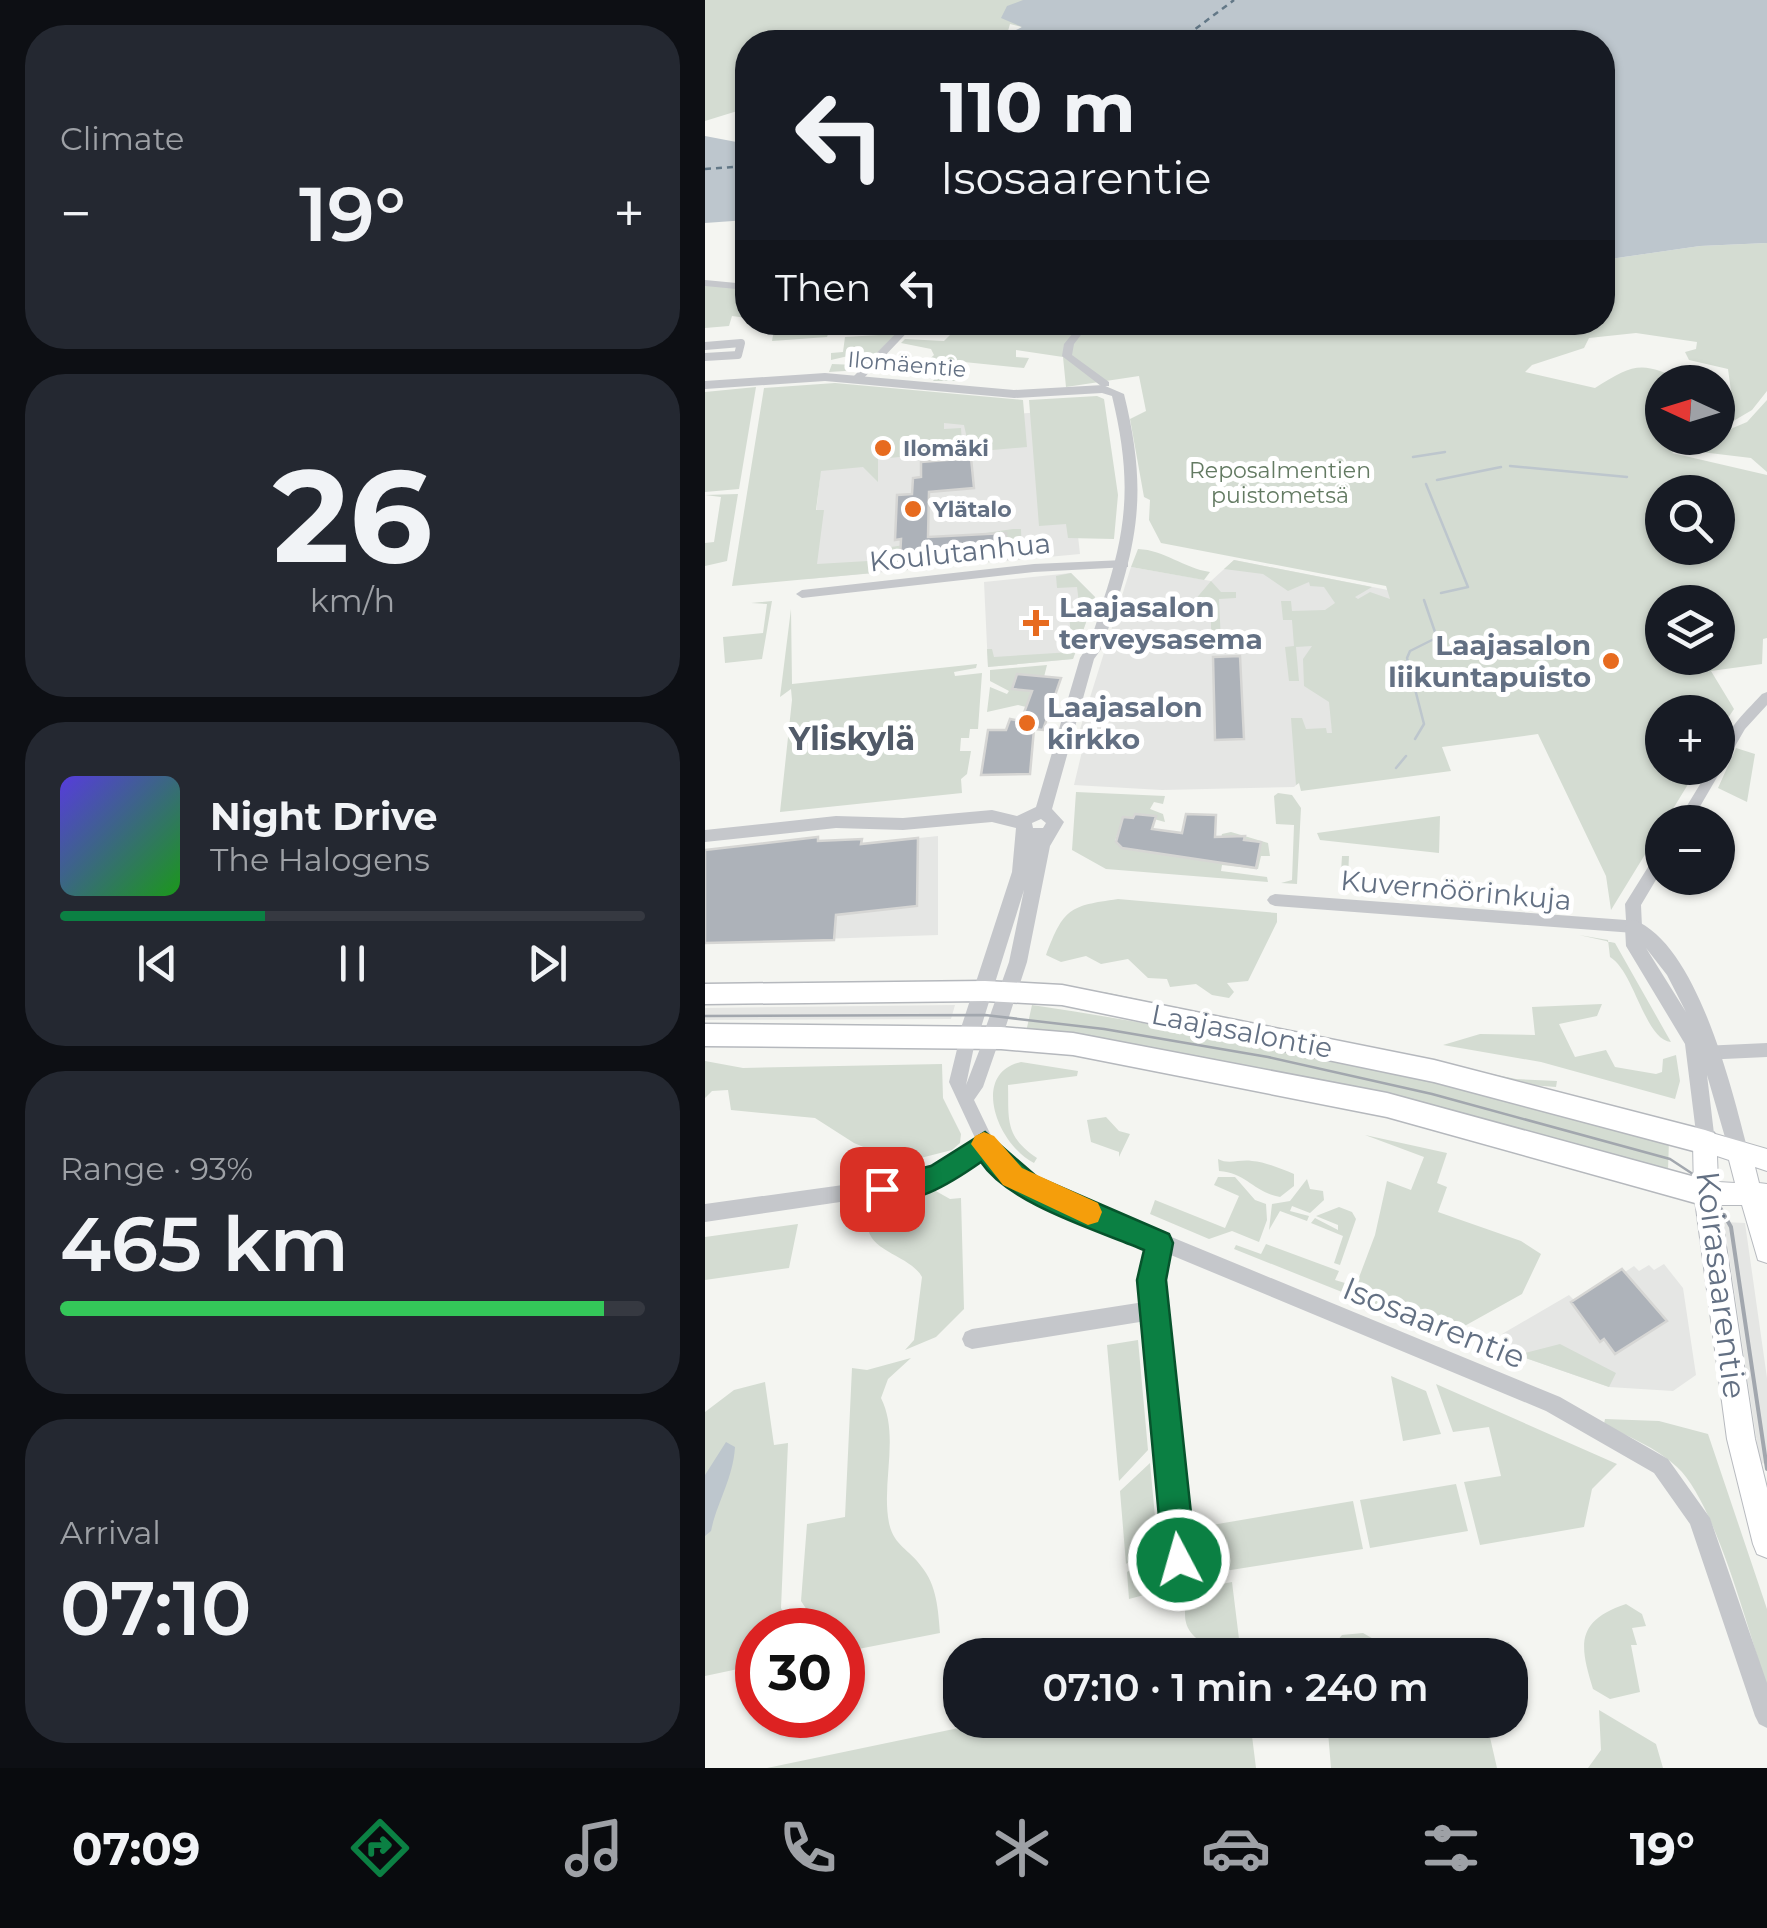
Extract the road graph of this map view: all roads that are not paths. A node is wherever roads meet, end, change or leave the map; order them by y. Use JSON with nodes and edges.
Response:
{"nodes":[{"id":1,"x":705,"y":283,"type":"edge"},
{"id":2,"x":735,"y":285,"type":"edge"},
{"id":3,"x":900,"y":335,"type":"edge"},
{"id":4,"x":1076,"y":335,"type":"edge"},
{"id":5,"x":705,"y":346,"type":"edge"},
{"id":6,"x":705,"y":357,"type":"edge"},
{"id":7,"x":857,"y":380,"type":"junction"},
{"id":8,"x":705,"y":386,"type":"edge"},
{"id":9,"x":1106,"y":387,"type":"junction"},
{"id":10,"x":1124,"y":564,"type":"junction"},
{"id":11,"x":802,"y":594,"type":"dead end"},
{"id":12,"x":1767,"y":697,"type":"edge"},
{"id":13,"x":1735,"y":735,"type":"edge"},
{"id":14,"x":1043,"y":811,"type":"junction"},
{"id":15,"x":1023,"y":828,"type":"junction"},
{"id":16,"x":1048,"y":835,"type":"junction"},
{"id":17,"x":705,"y":836,"type":"edge"},
{"id":18,"x":1645,"y":884,"type":"edge"},
{"id":19,"x":1275,"y":900,"type":"dead end"},
{"id":20,"x":1633,"y":927,"type":"junction"},
{"id":21,"x":997,"y":991,"type":"junction"},
{"id":22,"x":705,"y":994,"type":"edge"},
{"id":23,"x":705,"y":1035,"type":"edge"},
{"id":24,"x":980,"y":1038,"type":"junction"},
{"id":25,"x":1767,"y":1050,"type":"edge"},
{"id":26,"x":1706,"y":1053,"type":"junction"},
{"id":27,"x":1705,"y":1142,"type":"junction"},
{"id":28,"x":985,"y":1144,"type":"junction"},
{"id":29,"x":1739,"y":1151,"type":"junction"},
{"id":30,"x":1767,"y":1160,"type":"edge"},
{"id":31,"x":1706,"y":1193,"type":"junction"},
{"id":32,"x":1759,"y":1195,"type":"edge"},
{"id":33,"x":705,"y":1214,"type":"edge"},
{"id":34,"x":1159,"y":1243,"type":"junction"},
{"id":35,"x":1767,"y":1251,"type":"edge"},
{"id":36,"x":1153,"y":1310,"type":"junction"},
{"id":37,"x":973,"y":1340,"type":"dead end"},
{"id":38,"x":1767,"y":1544,"type":"edge"},
{"id":39,"x":1182,"y":1587,"type":"dead end"},
{"id":40,"x":1767,"y":1716,"type":"edge"}],
"edges":[{"from":1,"to":2,"type":"street"},
{"from":3,"to":7,"type":"street"},
{"from":4,"to":9,"type":"street"},
{"from":5,"to":6,"type":"street"},
{"from":7,"to":8,"type":"street","name":"Ilomäentie"},
{"from":7,"to":9,"type":"street","name":"Ilomäentie"},
{"from":9,"to":10,"type":"street"},
{"from":10,"to":11,"type":"street","name":"Koulutanhua"},
{"from":10,"to":14,"type":"street"},
{"from":12,"to":13,"type":"street"},
{"from":14,"to":15,"type":"street"},
{"from":14,"to":16,"type":"street"},
{"from":15,"to":16,"type":"street"},
{"from":15,"to":17,"type":"street"},
{"from":15,"to":21,"type":"street"},
{"from":16,"to":21,"type":"street"},
{"from":18,"to":20,"type":"street"},
{"from":19,"to":20,"type":"street","name":"Kuvernöörinkuja"},
{"from":20,"to":26,"type":"street"},
{"from":21,"to":22,"type":"main road","name":"Laajasalontie"},
{"from":21,"to":24,"type":"street"},
{"from":21,"to":27,"type":"main road","name":"Laajasalontie"},
{"from":23,"to":24,"type":"main road","name":"Laajasalontie"},
{"from":24,"to":28,"type":"street","name":"Isosaarentie"},
{"from":24,"to":31,"type":"main road","name":"Laajasalontie"},
{"from":25,"to":26,"type":"street"},
{"from":26,"to":27,"type":"street"},
{"from":26,"to":29,"type":"street"},
{"from":27,"to":29,"type":"main road","name":"Laajasalontie"},
{"from":27,"to":31,"type":"main road","name":"Koirasaarentie"},
{"from":28,"to":33,"type":"street"},
{"from":28,"to":34,"type":"street","name":"Isosaarentie"},
{"from":29,"to":30,"type":"main road","name":"Laajasalontie"},
{"from":29,"to":32,"type":"main road","name":"Koirasaarentie"},
{"from":31,"to":32,"type":"main road","name":"Laajasalontie"},
{"from":31,"to":38,"type":"main road","name":"Koirasaarentie"},
{"from":32,"to":35,"type":"main road","name":"Koirasaarentie"},
{"from":34,"to":36,"type":"street"},
{"from":34,"to":40,"type":"street","name":"Isosaarentie"},
{"from":36,"to":37,"type":"street"},
{"from":36,"to":39,"type":"street"}]}
